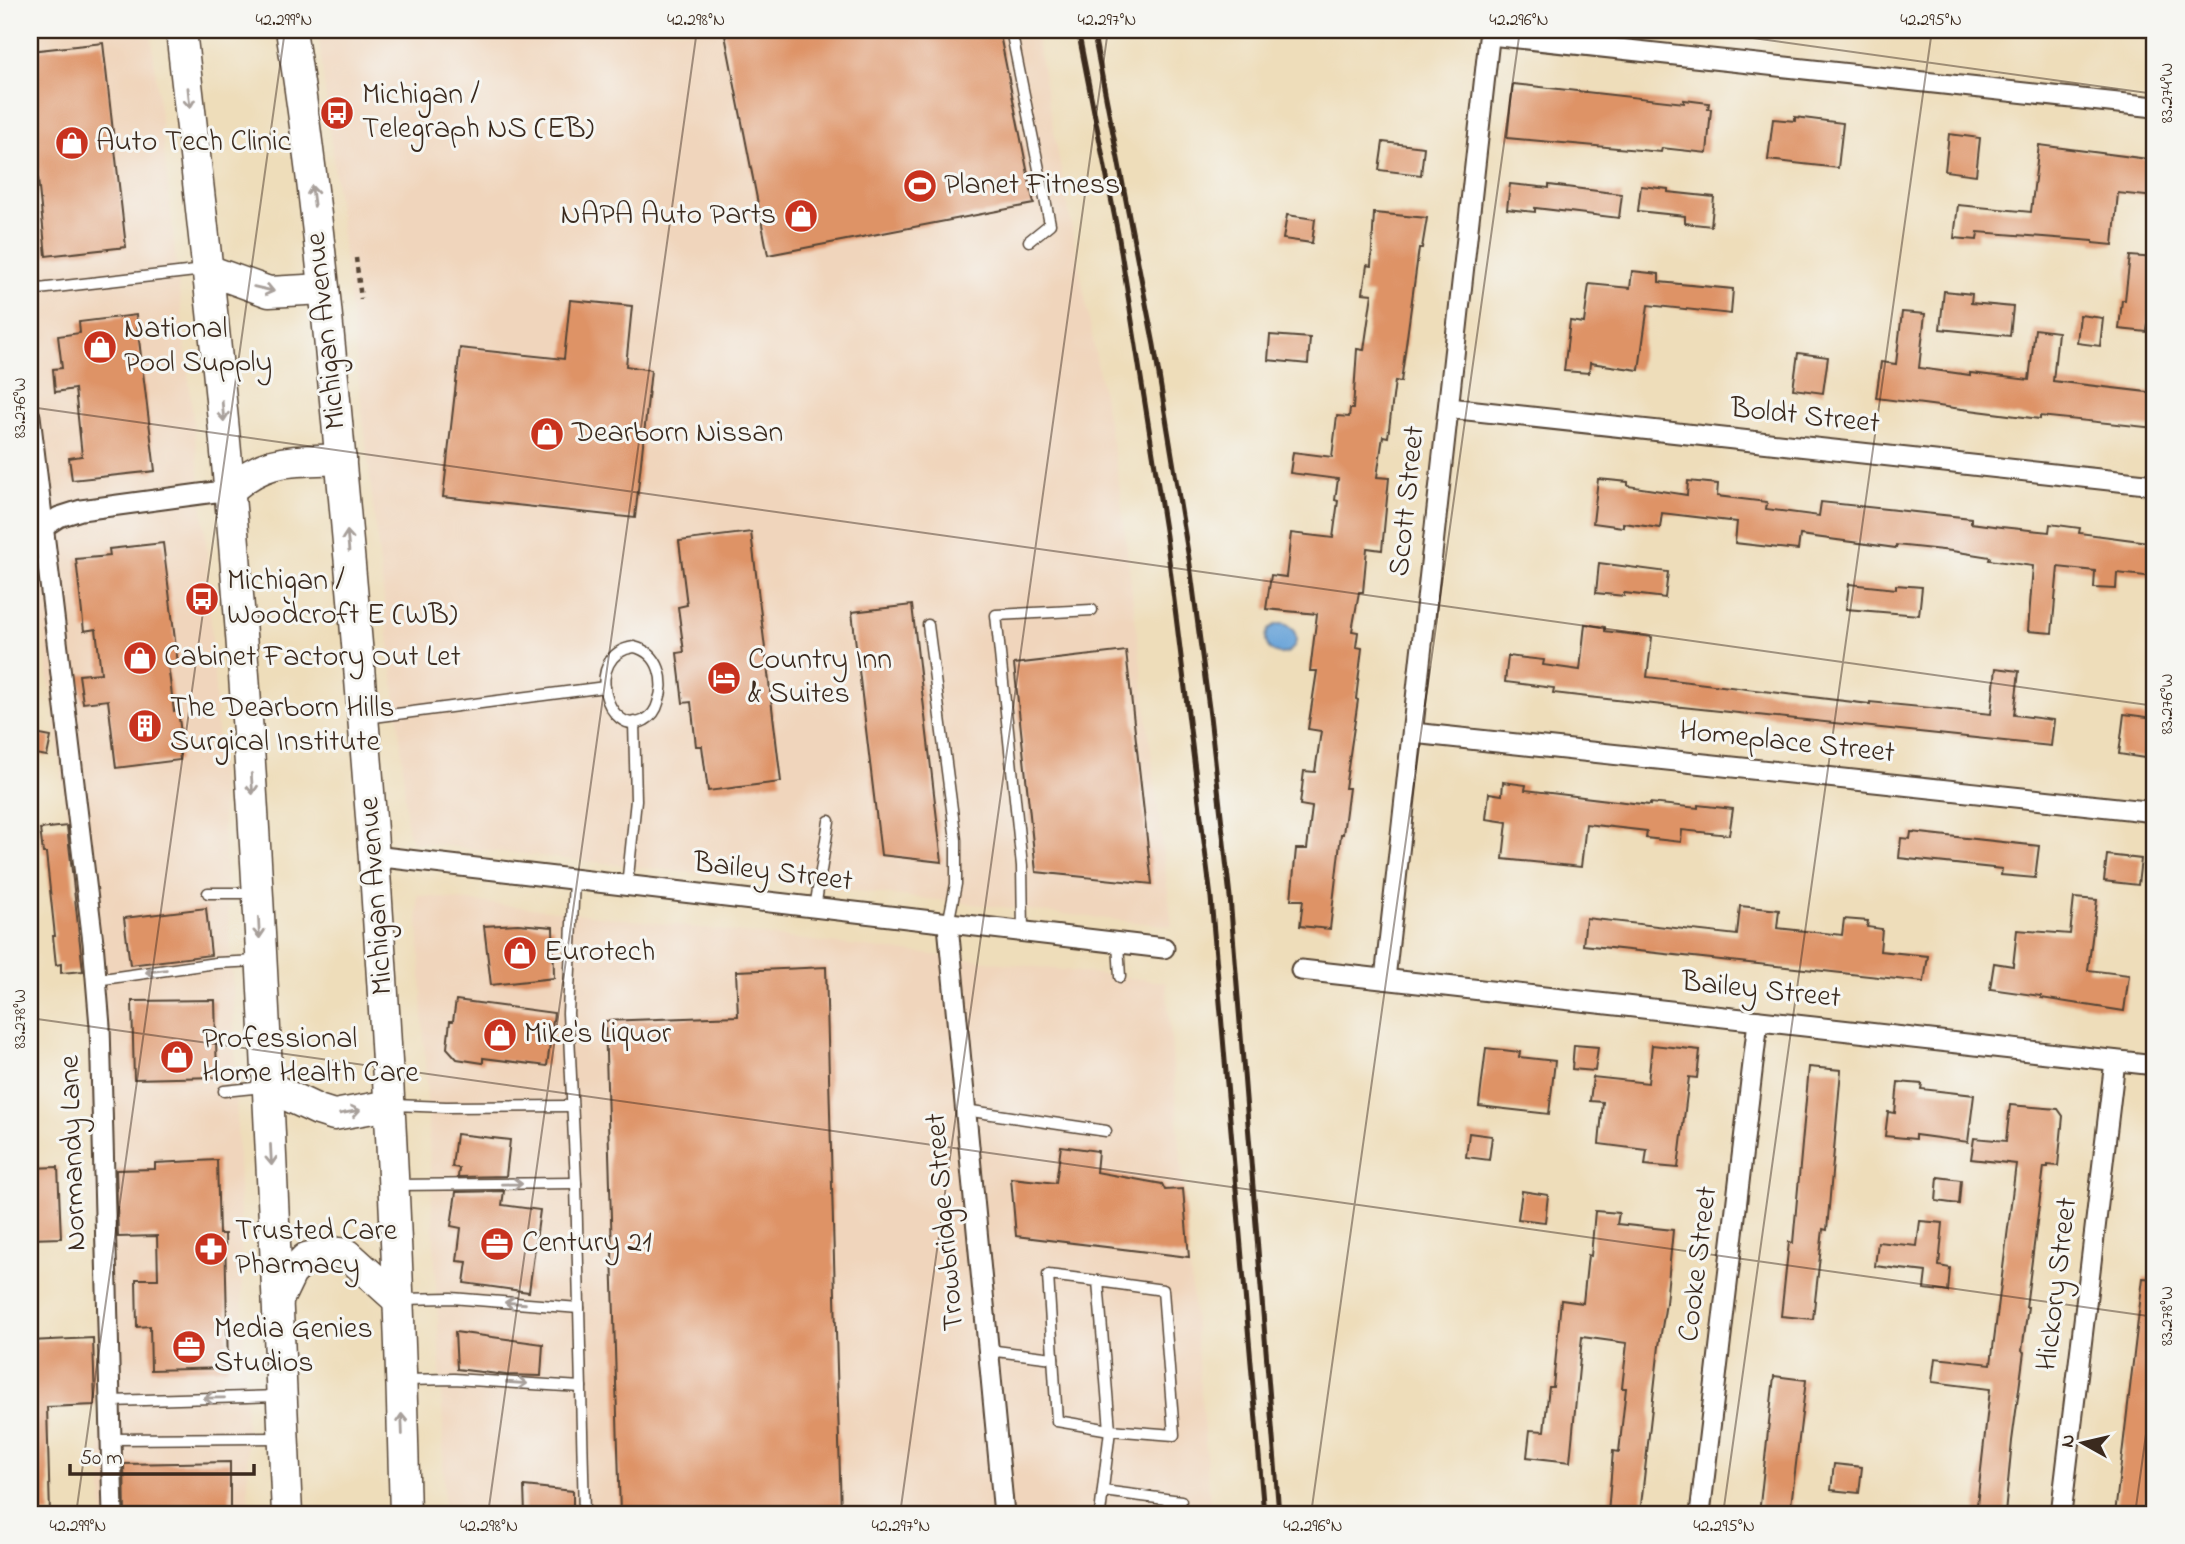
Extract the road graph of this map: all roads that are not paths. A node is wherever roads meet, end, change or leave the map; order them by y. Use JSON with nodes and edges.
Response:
{"nodes":[{"id":1,"x":181,"y":30,"type":"edge"},
{"id":2,"x":291,"y":30,"type":"edge"},
{"id":3,"x":1011,"y":30,"type":"edge"},
{"id":4,"x":1490,"y":32,"type":"edge"},
{"id":5,"x":2155,"y":107,"type":"edge"},
{"id":6,"x":1029,"y":240,"type":"dead end"},
{"id":7,"x":208,"y":270,"type":"junction"},
{"id":8,"x":30,"y":289,"type":"edge"},
{"id":9,"x":324,"y":289,"type":"junction"},
{"id":10,"x":1449,"y":408,"type":"junction"},
{"id":11,"x":30,"y":416,"type":"edge"},
{"id":12,"x":341,"y":459,"type":"junction"},
{"id":13,"x":2155,"y":485,"type":"edge"},
{"id":14,"x":230,"y":490,"type":"junction"},
{"id":15,"x":36,"y":531,"type":"edge"},
{"id":16,"x":1092,"y":610,"type":"dead end"},
{"id":17,"x":928,"y":625,"type":"dead end"},
{"id":18,"x":605,"y":687,"type":"junction"},
{"id":19,"x":364,"y":718,"type":"junction"},
{"id":20,"x":634,"y":722,"type":"junction"},
{"id":21,"x":1413,"y":733,"type":"junction"},
{"id":22,"x":2155,"y":812,"type":"edge"},
{"id":23,"x":829,"y":821,"type":"dead end"},
{"id":24,"x":374,"y":856,"type":"junction"},
{"id":25,"x":574,"y":879,"type":"junction"},
{"id":26,"x":627,"y":886,"type":"junction"},
{"id":27,"x":208,"y":893,"type":"dead end"},
{"id":28,"x":257,"y":893,"type":"junction"},
{"id":29,"x":815,"y":909,"type":"junction"},
{"id":30,"x":948,"y":925,"type":"junction"},
{"id":31,"x":1023,"y":933,"type":"junction"},
{"id":32,"x":1118,"y":943,"type":"junction"},
{"id":33,"x":1164,"y":948,"type":"dead end"},
{"id":34,"x":261,"y":961,"type":"junction"},
{"id":35,"x":1301,"y":970,"type":"dead end"},
{"id":36,"x":1120,"y":977,"type":"dead end"},
{"id":37,"x":96,"y":979,"type":"junction"},
{"id":38,"x":1385,"y":979,"type":"junction"},
{"id":39,"x":1758,"y":1021,"type":"junction"},
{"id":40,"x":2115,"y":1061,"type":"junction"},
{"id":41,"x":2155,"y":1065,"type":"edge"},
{"id":42,"x":267,"y":1086,"type":"junction"},
{"id":43,"x":224,"y":1091,"type":"dead end"},
{"id":44,"x":390,"y":1105,"type":"junction"},
{"id":45,"x":572,"y":1106,"type":"junction"},
{"id":46,"x":965,"y":1110,"type":"junction"},
{"id":47,"x":1105,"y":1131,"type":"dead end"},
{"id":48,"x":576,"y":1183,"type":"junction"},
{"id":49,"x":393,"y":1185,"type":"junction"},
{"id":50,"x":1098,"y":1281,"type":"junction"},
{"id":51,"x":397,"y":1299,"type":"junction"},
{"id":52,"x":278,"y":1300,"type":"junction"},
{"id":53,"x":579,"y":1308,"type":"junction"},
{"id":54,"x":988,"y":1350,"type":"junction"},
{"id":55,"x":1053,"y":1358,"type":"junction"},
{"id":56,"x":400,"y":1380,"type":"junction"},
{"id":57,"x":581,"y":1388,"type":"junction"},
{"id":58,"x":282,"y":1396,"type":"junction"},
{"id":59,"x":110,"y":1401,"type":"junction"},
{"id":60,"x":1110,"y":1430,"type":"junction"},
{"id":61,"x":284,"y":1438,"type":"junction"},
{"id":62,"x":111,"y":1440,"type":"junction"},
{"id":63,"x":1103,"y":1491,"type":"junction"},
{"id":64,"x":1181,"y":1501,"type":"dead end"},
{"id":65,"x":113,"y":1514,"type":"edge"},
{"id":66,"x":287,"y":1514,"type":"edge"},
{"id":67,"x":405,"y":1514,"type":"edge"},
{"id":68,"x":584,"y":1514,"type":"edge"},
{"id":69,"x":1004,"y":1514,"type":"edge"},
{"id":70,"x":1100,"y":1514,"type":"edge"},
{"id":71,"x":1700,"y":1514,"type":"edge"},
{"id":72,"x":2061,"y":1514,"type":"edge"}],
"edges":[{"from":1,"to":7,"type":"main road","one_way":true},
{"from":9,"to":2,"type":"main road","name":"Michigan Avenue","one_way":true},
{"from":3,"to":6,"type":"lane"},
{"from":4,"to":5,"type":"street"},
{"from":4,"to":10,"type":"street","name":"Scott Street"},
{"from":7,"to":8,"type":"lane"},
{"from":7,"to":9,"type":"main road","one_way":true},
{"from":7,"to":14,"type":"main road","one_way":true},
{"from":9,"to":12,"type":"main road","name":"Michigan Avenue"},
{"from":10,"to":13,"type":"street","name":"Boldt Street"},
{"from":10,"to":21,"type":"street","name":"Scott Street"},
{"from":11,"to":15,"type":"street","name":"Normandy Lane"},
{"from":12,"to":14,"type":"main road"},
{"from":19,"to":12,"type":"main road","name":"Michigan Avenue","one_way":true},
{"from":14,"to":15,"type":"street"},
{"from":14,"to":28,"type":"main road","one_way":true},
{"from":15,"to":37,"type":"street","name":"Normandy Lane"},
{"from":16,"to":31,"type":"lane"},
{"from":17,"to":30,"type":"lane"},
{"from":18,"to":19,"type":"lane"},
{"from":18,"to":20,"type":"lane"},
{"from":18,"to":20,"type":"lane"},
{"from":19,"to":24,"type":"main road","name":"Michigan Avenue"},
{"from":20,"to":26,"type":"lane"},
{"from":21,"to":22,"type":"street","name":"Homeplace Street"},
{"from":21,"to":38,"type":"street","name":"Scott Street"},
{"from":23,"to":29,"type":"lane"},
{"from":24,"to":25,"type":"street","name":"Bailey Street"},
{"from":24,"to":44,"type":"main road","name":"Michigan Avenue"},
{"from":25,"to":26,"type":"street","name":"Bailey Street"},
{"from":25,"to":45,"type":"lane"},
{"from":26,"to":29,"type":"street","name":"Bailey Street"},
{"from":27,"to":28,"type":"lane"},
{"from":28,"to":34,"type":"main road","one_way":true},
{"from":29,"to":30,"type":"street","name":"Bailey Street"},
{"from":30,"to":31,"type":"street","name":"Bailey Street"},
{"from":30,"to":46,"type":"street","name":"Trowbridge Street"},
{"from":31,"to":32,"type":"street","name":"Bailey Street"},
{"from":32,"to":33,"type":"street","name":"Bailey Street"},
{"from":32,"to":36,"type":"lane"},
{"from":34,"to":37,"type":"lane","one_way":true},
{"from":34,"to":42,"type":"main road"},
{"from":35,"to":38,"type":"street","name":"Bailey Street"},
{"from":37,"to":59,"type":"street","name":"Normandy Lane"},
{"from":38,"to":39,"type":"street","name":"Bailey Street"},
{"from":39,"to":40,"type":"street","name":"Bailey Street"},
{"from":39,"to":71,"type":"street","name":"Cooke Street"},
{"from":40,"to":41,"type":"street","name":"Bailey Street"},
{"from":40,"to":72,"type":"street","name":"Hickory Street"},
{"from":42,"to":43,"type":"lane"},
{"from":42,"to":44,"type":"main road","one_way":true},
{"from":42,"to":52,"type":"main road","one_way":true},
{"from":44,"to":45,"type":"lane"},
{"from":44,"to":49,"type":"main road","name":"Michigan Avenue"},
{"from":45,"to":48,"type":"lane"},
{"from":46,"to":47,"type":"lane"},
{"from":46,"to":54,"type":"street","name":"Trowbridge Street"},
{"from":49,"to":48,"type":"lane","one_way":true},
{"from":48,"to":53,"type":"lane"},
{"from":49,"to":51,"type":"main road","name":"Michigan Avenue"},
{"from":50,"to":55,"type":"lane"},
{"from":50,"to":60,"type":"lane"},
{"from":50,"to":60,"type":"lane"},
{"from":51,"to":52,"type":"main road"},
{"from":53,"to":51,"type":"lane","one_way":true},
{"from":51,"to":56,"type":"main road","name":"Michigan Avenue"},
{"from":52,"to":58,"type":"main road"},
{"from":53,"to":57,"type":"lane"},
{"from":54,"to":55,"type":"lane"},
{"from":54,"to":69,"type":"street","name":"Trowbridge Street"},
{"from":55,"to":60,"type":"lane"},
{"from":56,"to":57,"type":"lane","one_way":true},
{"from":67,"to":56,"type":"main road","name":"Michigan Avenue","one_way":true},
{"from":57,"to":68,"type":"lane"},
{"from":58,"to":59,"type":"lane","one_way":true},
{"from":58,"to":61,"type":"main road"},
{"from":59,"to":62,"type":"street","name":"Normandy Lane"},
{"from":60,"to":63,"type":"lane"},
{"from":61,"to":62,"type":"lane"},
{"from":61,"to":66,"type":"main road"},
{"from":62,"to":65,"type":"street","name":"Normandy Lane"},
{"from":63,"to":64,"type":"lane"},
{"from":63,"to":70,"type":"lane"}]}
